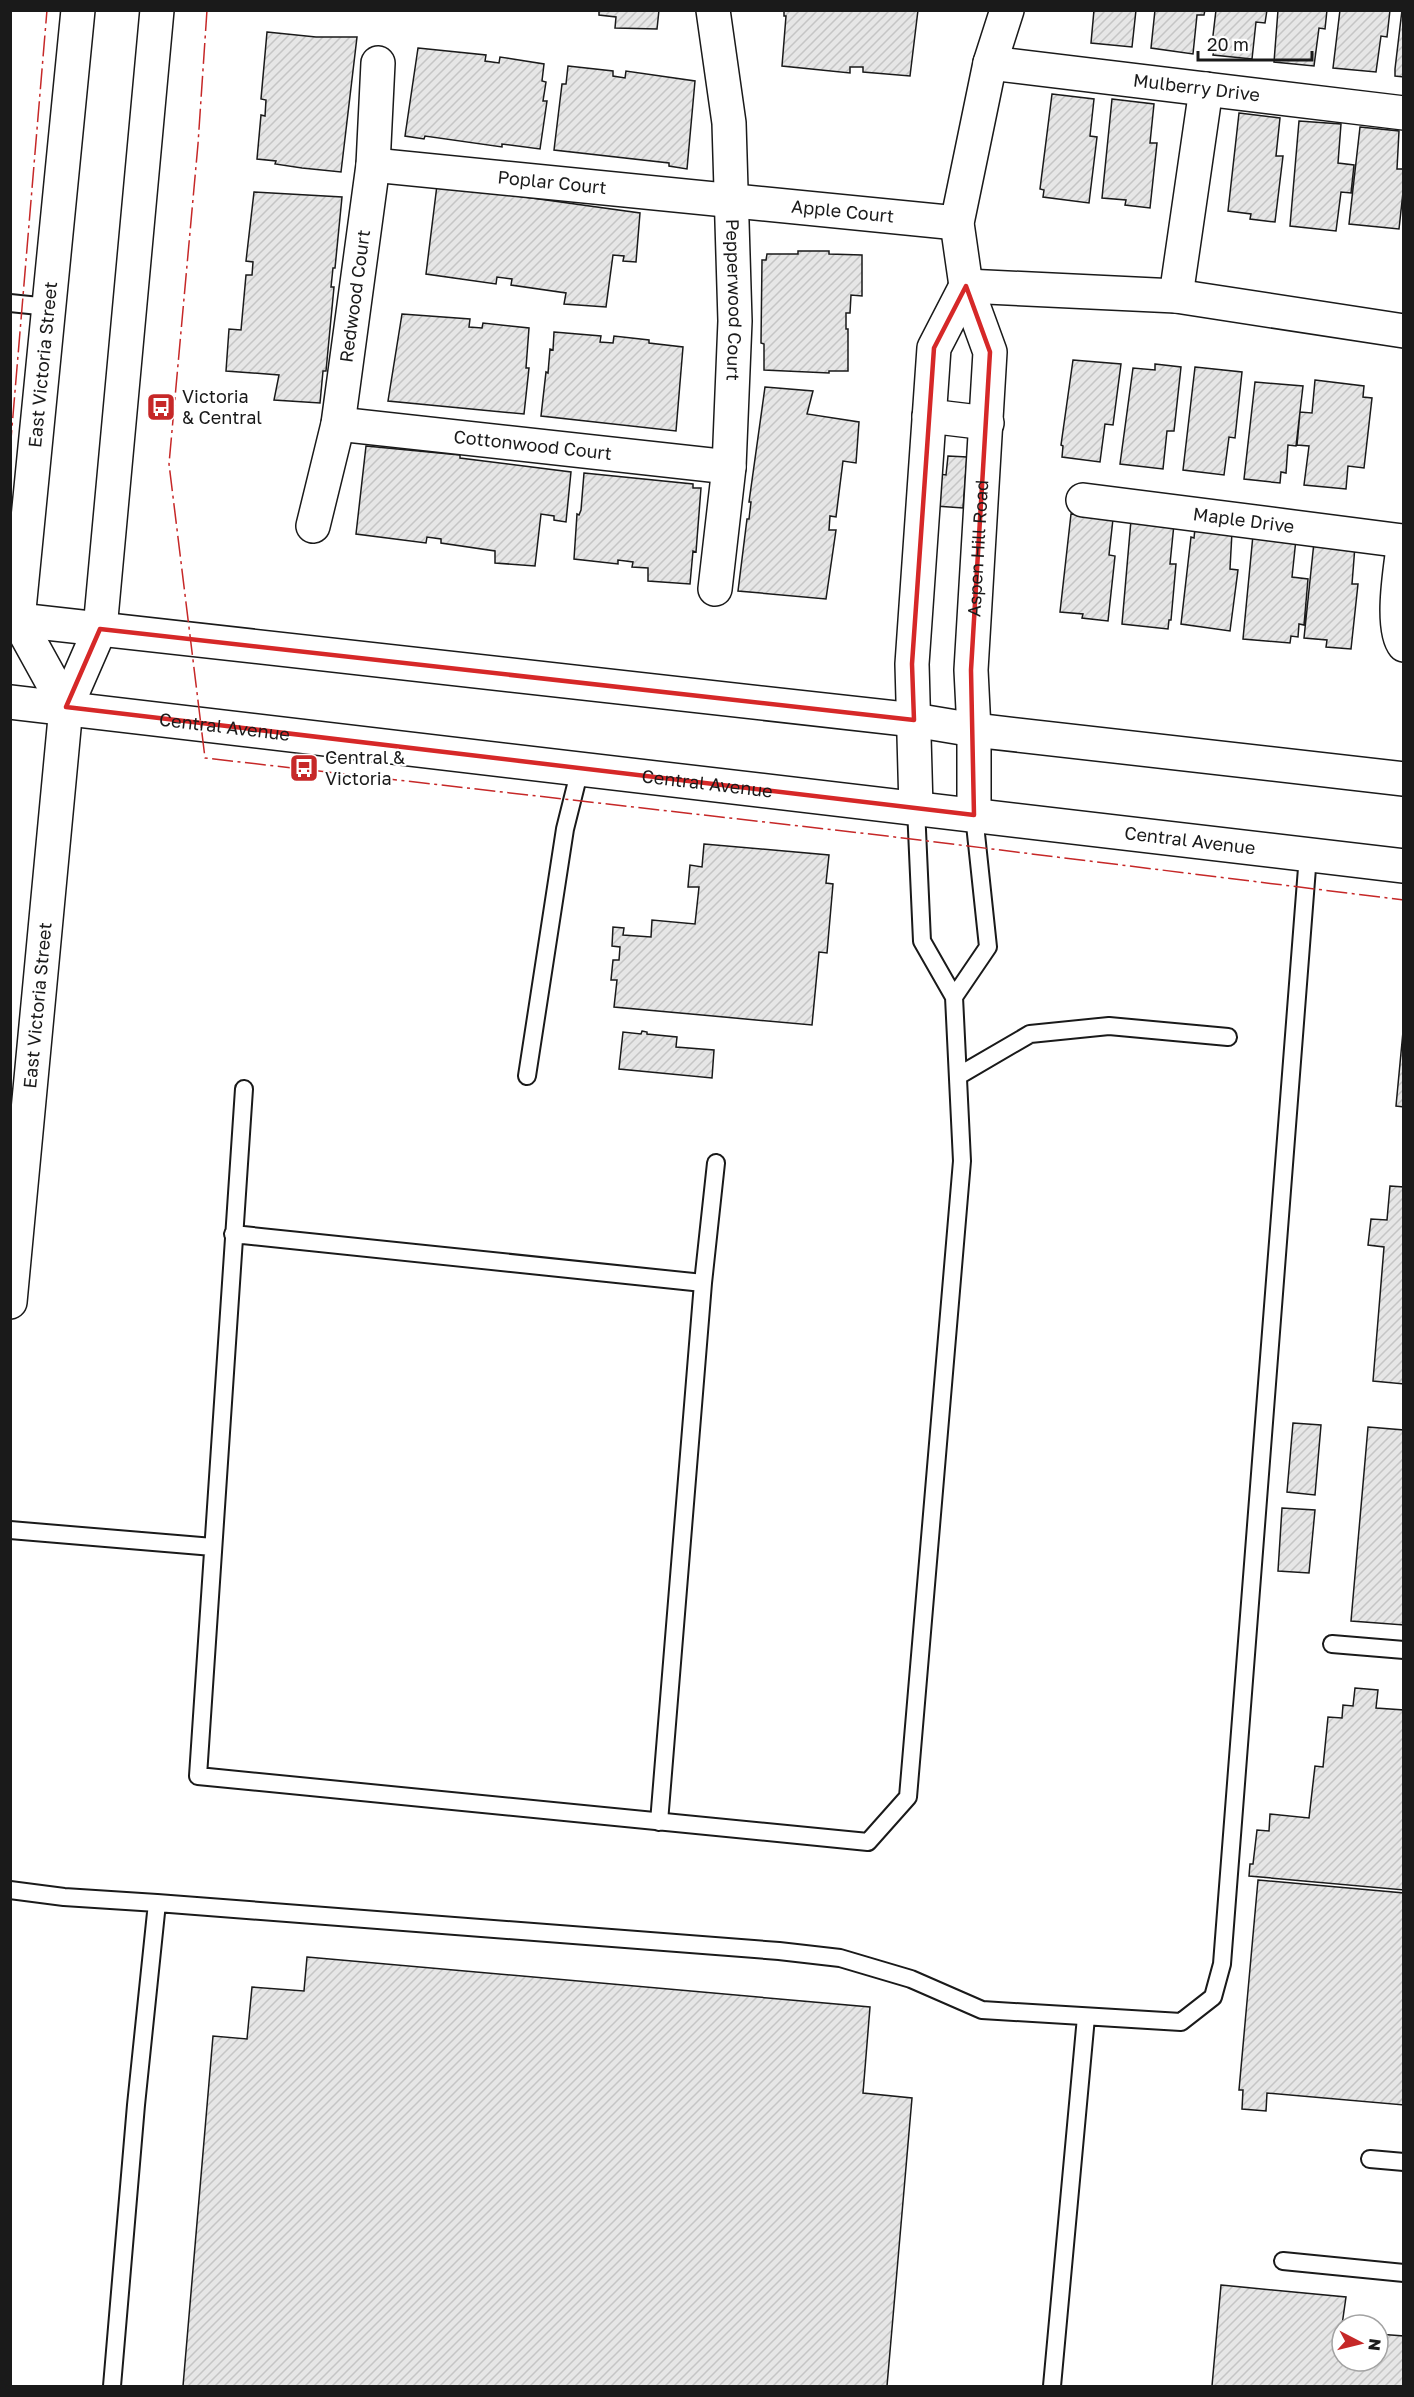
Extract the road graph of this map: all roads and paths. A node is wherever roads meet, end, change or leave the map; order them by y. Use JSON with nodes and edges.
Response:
{"nodes":[{"id":1,"x":78,"y":10,"type":"edge"},
{"id":2,"x":157,"y":10,"type":"edge"},
{"id":3,"x":713,"y":10,"type":"edge"},
{"id":4,"x":1007,"y":10,"type":"edge"},
{"id":5,"x":378,"y":63,"type":"dead end"},
{"id":6,"x":990,"y":63,"type":"junction"},
{"id":7,"x":1206,"y":90,"type":"junction"},
{"id":8,"x":1404,"y":113,"type":"edge"},
{"id":9,"x":373,"y":165,"type":"junction"},
{"id":10,"x":730,"y":201,"type":"junction"},
{"id":11,"x":957,"y":223,"type":"junction"},
{"id":12,"x":966,"y":286,"type":"junction"},
{"id":13,"x":1176,"y":296,"type":"junction"},
{"id":14,"x":10,"y":303,"type":"edge"},
{"id":15,"x":49,"y":307,"type":"junction"},
{"id":16,"x":1404,"y":331,"type":"edge"},
{"id":17,"x":929,"y":416,"type":"junction"},
{"id":18,"x":987,"y":423,"type":"junction"},
{"id":19,"x":338,"y":424,"type":"junction"},
{"id":20,"x":729,"y":467,"type":"junction"},
{"id":21,"x":1083,"y":500,"type":"dead end"},
{"id":22,"x":314,"y":526,"type":"dead end"},
{"id":23,"x":1403,"y":541,"type":"edge"},
{"id":24,"x":715,"y":590,"type":"dead end"},
{"id":25,"x":14,"y":619,"type":"edge"},
{"id":26,"x":100,"y":629,"type":"junction"},
{"id":27,"x":1404,"y":645,"type":"edge"},
{"id":28,"x":10,"y":702,"type":"edge"},
{"id":29,"x":66,"y":707,"type":"junction"},
{"id":30,"x":914,"y":720,"type":"junction"},
{"id":31,"x":974,"y":730,"type":"junction"},
{"id":32,"x":580,"y":769,"type":"junction"},
{"id":33,"x":1404,"y":779,"type":"edge"},
{"id":34,"x":916,"y":808,"type":"junction"},
{"id":35,"x":974,"y":815,"type":"junction"},
{"id":36,"x":1308,"y":855,"type":"junction"},
{"id":37,"x":1404,"y":866,"type":"edge"},
{"id":38,"x":954,"y":997,"type":"junction"},
{"id":39,"x":1228,"y":1037,"type":"dead end"},
{"id":40,"x":527,"y":1076,"type":"dead end"},
{"id":41,"x":958,"y":1076,"type":"junction"},
{"id":42,"x":244,"y":1089,"type":"dead end"},
{"id":43,"x":717,"y":1163,"type":"dead end"},
{"id":44,"x":233,"y":1234,"type":"junction"},
{"id":45,"x":703,"y":1283,"type":"junction"},
{"id":46,"x":10,"y":1302,"type":"edge"},
{"id":47,"x":10,"y":1530,"type":"edge"},
{"id":48,"x":213,"y":1547,"type":"junction"},
{"id":49,"x":1332,"y":1644,"type":"dead end"},
{"id":50,"x":1404,"y":1650,"type":"edge"},
{"id":51,"x":659,"y":1822,"type":"junction"},
{"id":52,"x":10,"y":1890,"type":"edge"},
{"id":53,"x":157,"y":1903,"type":"junction"},
{"id":54,"x":1086,"y":2017,"type":"junction"},
{"id":55,"x":1370,"y":2159,"type":"dead end"},
{"id":56,"x":1404,"y":2162,"type":"edge"},
{"id":57,"x":1283,"y":2261,"type":"dead end"},
{"id":58,"x":1404,"y":2273,"type":"edge"},
{"id":59,"x":112,"y":2386,"type":"edge"},
{"id":60,"x":1052,"y":2386,"type":"edge"}],
"edges":[{"from":1,"to":15,"type":"street","name":"East Victoria Street"},
{"from":2,"to":26,"type":"street","name":"East Victoria Street"},
{"from":3,"to":10,"type":"street","name":"Pepperwood Court"},
{"from":4,"to":6,"type":"street","name":"Aspen Hill Road"},
{"from":5,"to":9,"type":"street","name":"Redwood Court"},
{"from":6,"to":7,"type":"street","name":"Mulberry Drive"},
{"from":6,"to":11,"type":"street","name":"Aspen Hill Road"},
{"from":7,"to":8,"type":"street","name":"Mulberry Drive"},
{"from":7,"to":13,"type":"street"},
{"from":9,"to":10,"type":"street","name":"Poplar Court"},
{"from":9,"to":19,"type":"street","name":"Redwood Court"},
{"from":10,"to":11,"type":"street","name":"Apple Court"},
{"from":10,"to":20,"type":"street","name":"Pepperwood Court"},
{"from":11,"to":12,"type":"street","name":"Aspen Hill Road"},
{"from":12,"to":13,"type":"street"},
{"from":12,"to":17,"type":"street"},
{"from":12,"to":18,"type":"street","name":"Aspen Hill Road"},
{"from":13,"to":16,"type":"street"},
{"from":14,"to":15,"type":"lane"},
{"from":15,"to":25,"type":"street","name":"East Victoria Street"},
{"from":17,"to":18,"type":"street"},
{"from":17,"to":30,"type":"street"},
{"from":18,"to":31,"type":"street","name":"Aspen Hill Road"},
{"from":19,"to":20,"type":"street","name":"Cottonwood Court"},
{"from":19,"to":22,"type":"street","name":"Redwood Court"},
{"from":20,"to":24,"type":"street","name":"Pepperwood Court"},
{"from":21,"to":23,"type":"street","name":"Maple Drive"},
{"from":23,"to":27,"type":"street"},
{"from":25,"to":26,"type":"street"},
{"from":25,"to":29,"type":"street"},
{"from":26,"to":29,"type":"street","name":"East Victoria Street"},
{"from":26,"to":30,"type":"street"},
{"from":28,"to":29,"type":"street","name":"Central Avenue"},
{"from":29,"to":32,"type":"street","name":"Central Avenue"},
{"from":29,"to":46,"type":"street","name":"East Victoria Street"},
{"from":30,"to":31,"type":"street"},
{"from":30,"to":34,"type":"street"},
{"from":31,"to":33,"type":"street"},
{"from":31,"to":35,"type":"street","name":"Aspen Hill Road"},
{"from":32,"to":34,"type":"street","name":"Central Avenue"},
{"from":32,"to":40,"type":"lane"},
{"from":34,"to":35,"type":"street","name":"Central Avenue"},
{"from":34,"to":38,"type":"lane"},
{"from":35,"to":36,"type":"street","name":"Central Avenue"},
{"from":35,"to":38,"type":"lane"},
{"from":36,"to":37,"type":"street","name":"Central Avenue"},
{"from":36,"to":54,"type":"lane"},
{"from":38,"to":41,"type":"lane"},
{"from":39,"to":41,"type":"lane"},
{"from":41,"to":51,"type":"lane"},
{"from":42,"to":44,"type":"lane"},
{"from":43,"to":45,"type":"lane"},
{"from":44,"to":45,"type":"lane"},
{"from":44,"to":48,"type":"lane"},
{"from":45,"to":51,"type":"lane"},
{"from":47,"to":48,"type":"lane"},
{"from":48,"to":51,"type":"lane"},
{"from":49,"to":50,"type":"lane"},
{"from":52,"to":53,"type":"lane"},
{"from":53,"to":54,"type":"lane"},
{"from":53,"to":59,"type":"lane"},
{"from":54,"to":60,"type":"lane"},
{"from":55,"to":56,"type":"lane"},
{"from":57,"to":58,"type":"lane"}]}
